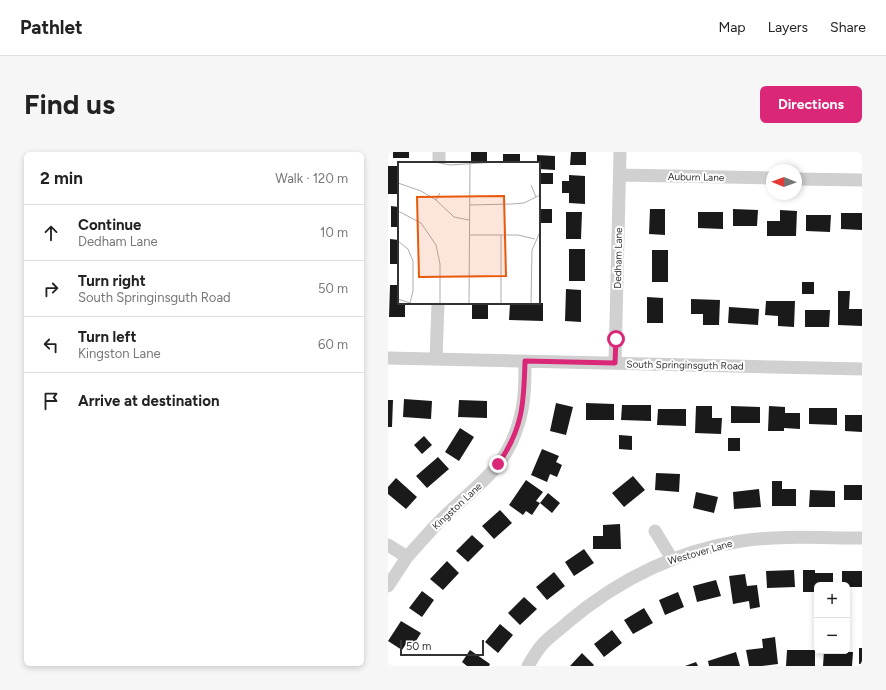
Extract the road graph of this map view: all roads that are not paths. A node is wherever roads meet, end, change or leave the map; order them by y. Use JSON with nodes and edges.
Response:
{"nodes":[{"id":1,"x":620,"y":152,"type":"edge"},
{"id":2,"x":620,"y":175,"type":"junction"},
{"id":3,"x":766,"y":178,"type":"edge"},
{"id":4,"x":802,"y":179,"type":"edge"},
{"id":5,"x":862,"y":180,"type":"edge"},
{"id":6,"x":438,"y":304,"type":"edge"},
{"id":7,"x":388,"y":358,"type":"edge"},
{"id":8,"x":436,"y":359,"type":"junction"},
{"id":9,"x":525,"y":361,"type":"junction"},
{"id":10,"x":615,"y":363,"type":"junction"},
{"id":11,"x":862,"y":369,"type":"edge"},
{"id":12,"x":656,"y":531,"type":"dead end"},
{"id":13,"x":862,"y":538,"type":"edge"},
{"id":14,"x":388,"y":545,"type":"edge"},
{"id":15,"x":406,"y":557,"type":"junction"},
{"id":16,"x":672,"y":558,"type":"junction"},
{"id":17,"x":388,"y":586,"type":"edge"},
{"id":18,"x":528,"y":666,"type":"edge"}],
"edges":[{"from":1,"to":2,"type":"street","name":"Dedham Lane"},
{"from":2,"to":3,"type":"street","name":"Auburn Lane"},
{"from":2,"to":10,"type":"street","name":"Dedham Lane"},
{"from":4,"to":5,"type":"street"},
{"from":6,"to":8,"type":"street"},
{"from":7,"to":8,"type":"street","name":"South Springinsguth Road"},
{"from":8,"to":9,"type":"street","name":"South Springinsguth Road"},
{"from":9,"to":10,"type":"street","name":"South Springinsguth Road"},
{"from":9,"to":15,"type":"street","name":"Kingston Lane"},
{"from":10,"to":11,"type":"street","name":"South Springinsguth Road"},
{"from":12,"to":16,"type":"street"},
{"from":13,"to":16,"type":"street","name":"Westover Lane"},
{"from":14,"to":15,"type":"street"},
{"from":15,"to":17,"type":"street","name":"Kingston Lane"},
{"from":16,"to":18,"type":"street","name":"Westover Lane"}]}
